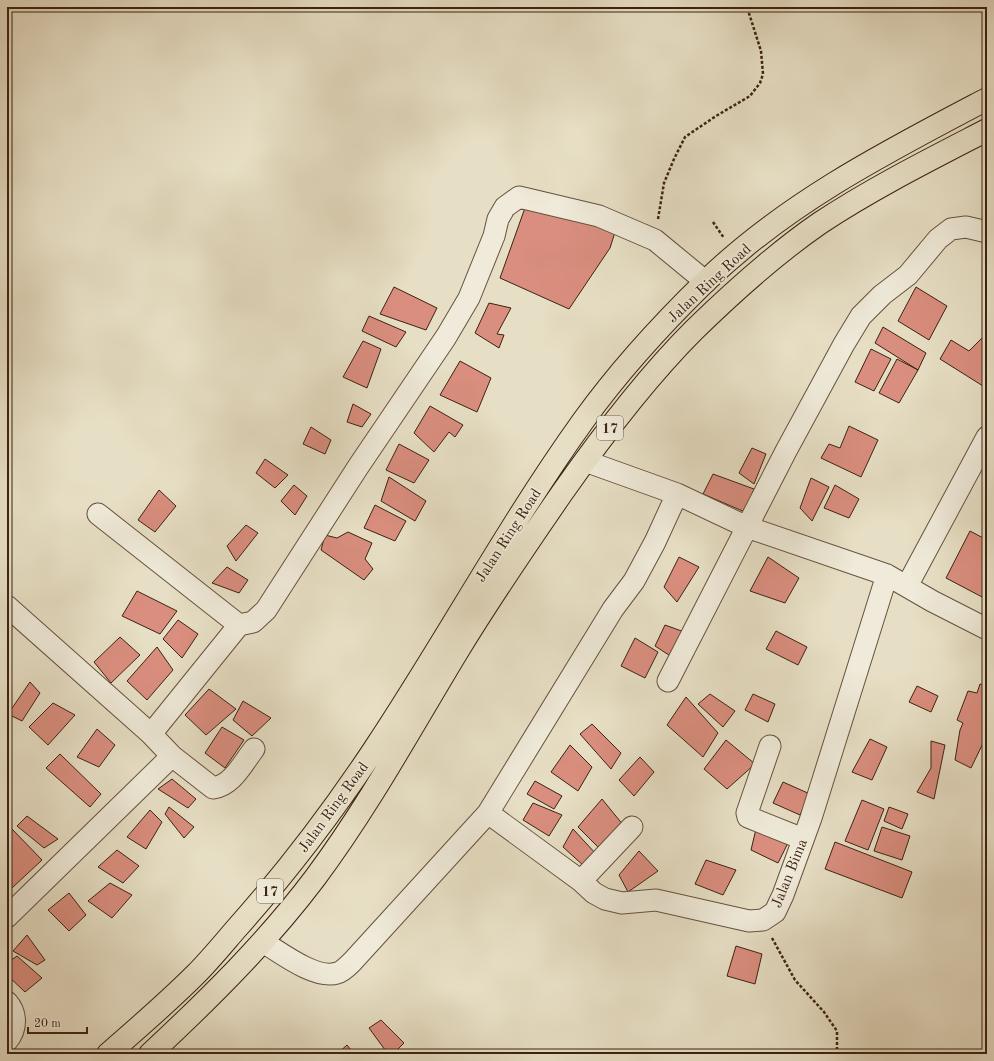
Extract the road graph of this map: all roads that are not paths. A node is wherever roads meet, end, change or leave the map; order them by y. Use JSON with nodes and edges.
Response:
{"nodes":[{"id":1,"x":987,"y":99,"type":"edge"},
{"id":2,"x":979,"y":135,"type":"edge"},
{"id":3,"x":987,"y":232,"type":"edge"},
{"id":4,"x":706,"y":282,"type":"junction"},
{"id":5,"x":987,"y":437,"type":"edge"},
{"id":6,"x":585,"y":461,"type":"junction"},
{"id":7,"x":677,"y":494,"type":"junction"},
{"id":8,"x":98,"y":514,"type":"dead end"},
{"id":9,"x":747,"y":527,"type":"junction"},
{"id":10,"x":887,"y":575,"type":"junction"},
{"id":11,"x":906,"y":586,"type":"junction"},
{"id":12,"x":7,"y":606,"type":"edge"},
{"id":13,"x":239,"y":625,"type":"junction"},
{"id":14,"x":987,"y":629,"type":"edge"},
{"id":15,"x":668,"y":681,"type":"dead end"},
{"id":16,"x":151,"y":734,"type":"junction"},
{"id":17,"x":770,"y":746,"type":"dead end"},
{"id":18,"x":254,"y":749,"type":"dead end"},
{"id":19,"x":172,"y":756,"type":"junction"},
{"id":20,"x":488,"y":813,"type":"junction"},
{"id":21,"x":632,"y":827,"type":"dead end"},
{"id":22,"x":803,"y":839,"type":"junction"},
{"id":23,"x":581,"y":880,"type":"junction"},
{"id":24,"x":7,"y":917,"type":"edge"},
{"id":25,"x":263,"y":942,"type":"junction"},
{"id":26,"x":7,"y":1002,"type":"edge"},
{"id":27,"x":7,"y":1041,"type":"edge"},
{"id":28,"x":108,"y":1054,"type":"edge"},
{"id":29,"x":150,"y":1054,"type":"edge"}],
"edges":[{"from":1,"to":4,"type":"highway","name":"Jalan Ring Road","number":"17"},
{"from":2,"to":6,"type":"highway","name":"Jalan Ring Road","number":"17"},
{"from":3,"to":9,"type":"street"},
{"from":4,"to":13,"type":"street"},
{"from":4,"to":28,"type":"highway","name":"Jalan Ring Road","number":"17"},
{"from":5,"to":11,"type":"street"},
{"from":6,"to":7,"type":"street"},
{"from":6,"to":25,"type":"highway","name":"Jalan Ring Road","number":"17"},
{"from":7,"to":9,"type":"street"},
{"from":7,"to":20,"type":"street"},
{"from":8,"to":13,"type":"street"},
{"from":9,"to":10,"type":"street"},
{"from":9,"to":15,"type":"street"},
{"from":10,"to":11,"type":"street"},
{"from":10,"to":22,"type":"street","name":"Jalan Bima"},
{"from":11,"to":14,"type":"street"},
{"from":12,"to":16,"type":"street"},
{"from":13,"to":16,"type":"street"},
{"from":16,"to":19,"type":"street"},
{"from":17,"to":22,"type":"street"},
{"from":18,"to":19,"type":"street"},
{"from":19,"to":24,"type":"street"},
{"from":20,"to":23,"type":"street","name":"Jalan Bima"},
{"from":20,"to":25,"type":"street"},
{"from":21,"to":23,"type":"street"},
{"from":22,"to":23,"type":"street","name":"Jalan Bima"},
{"from":25,"to":29,"type":"highway","name":"Jalan Ring Road","number":"17"},
{"from":26,"to":27,"type":"street"}]}
